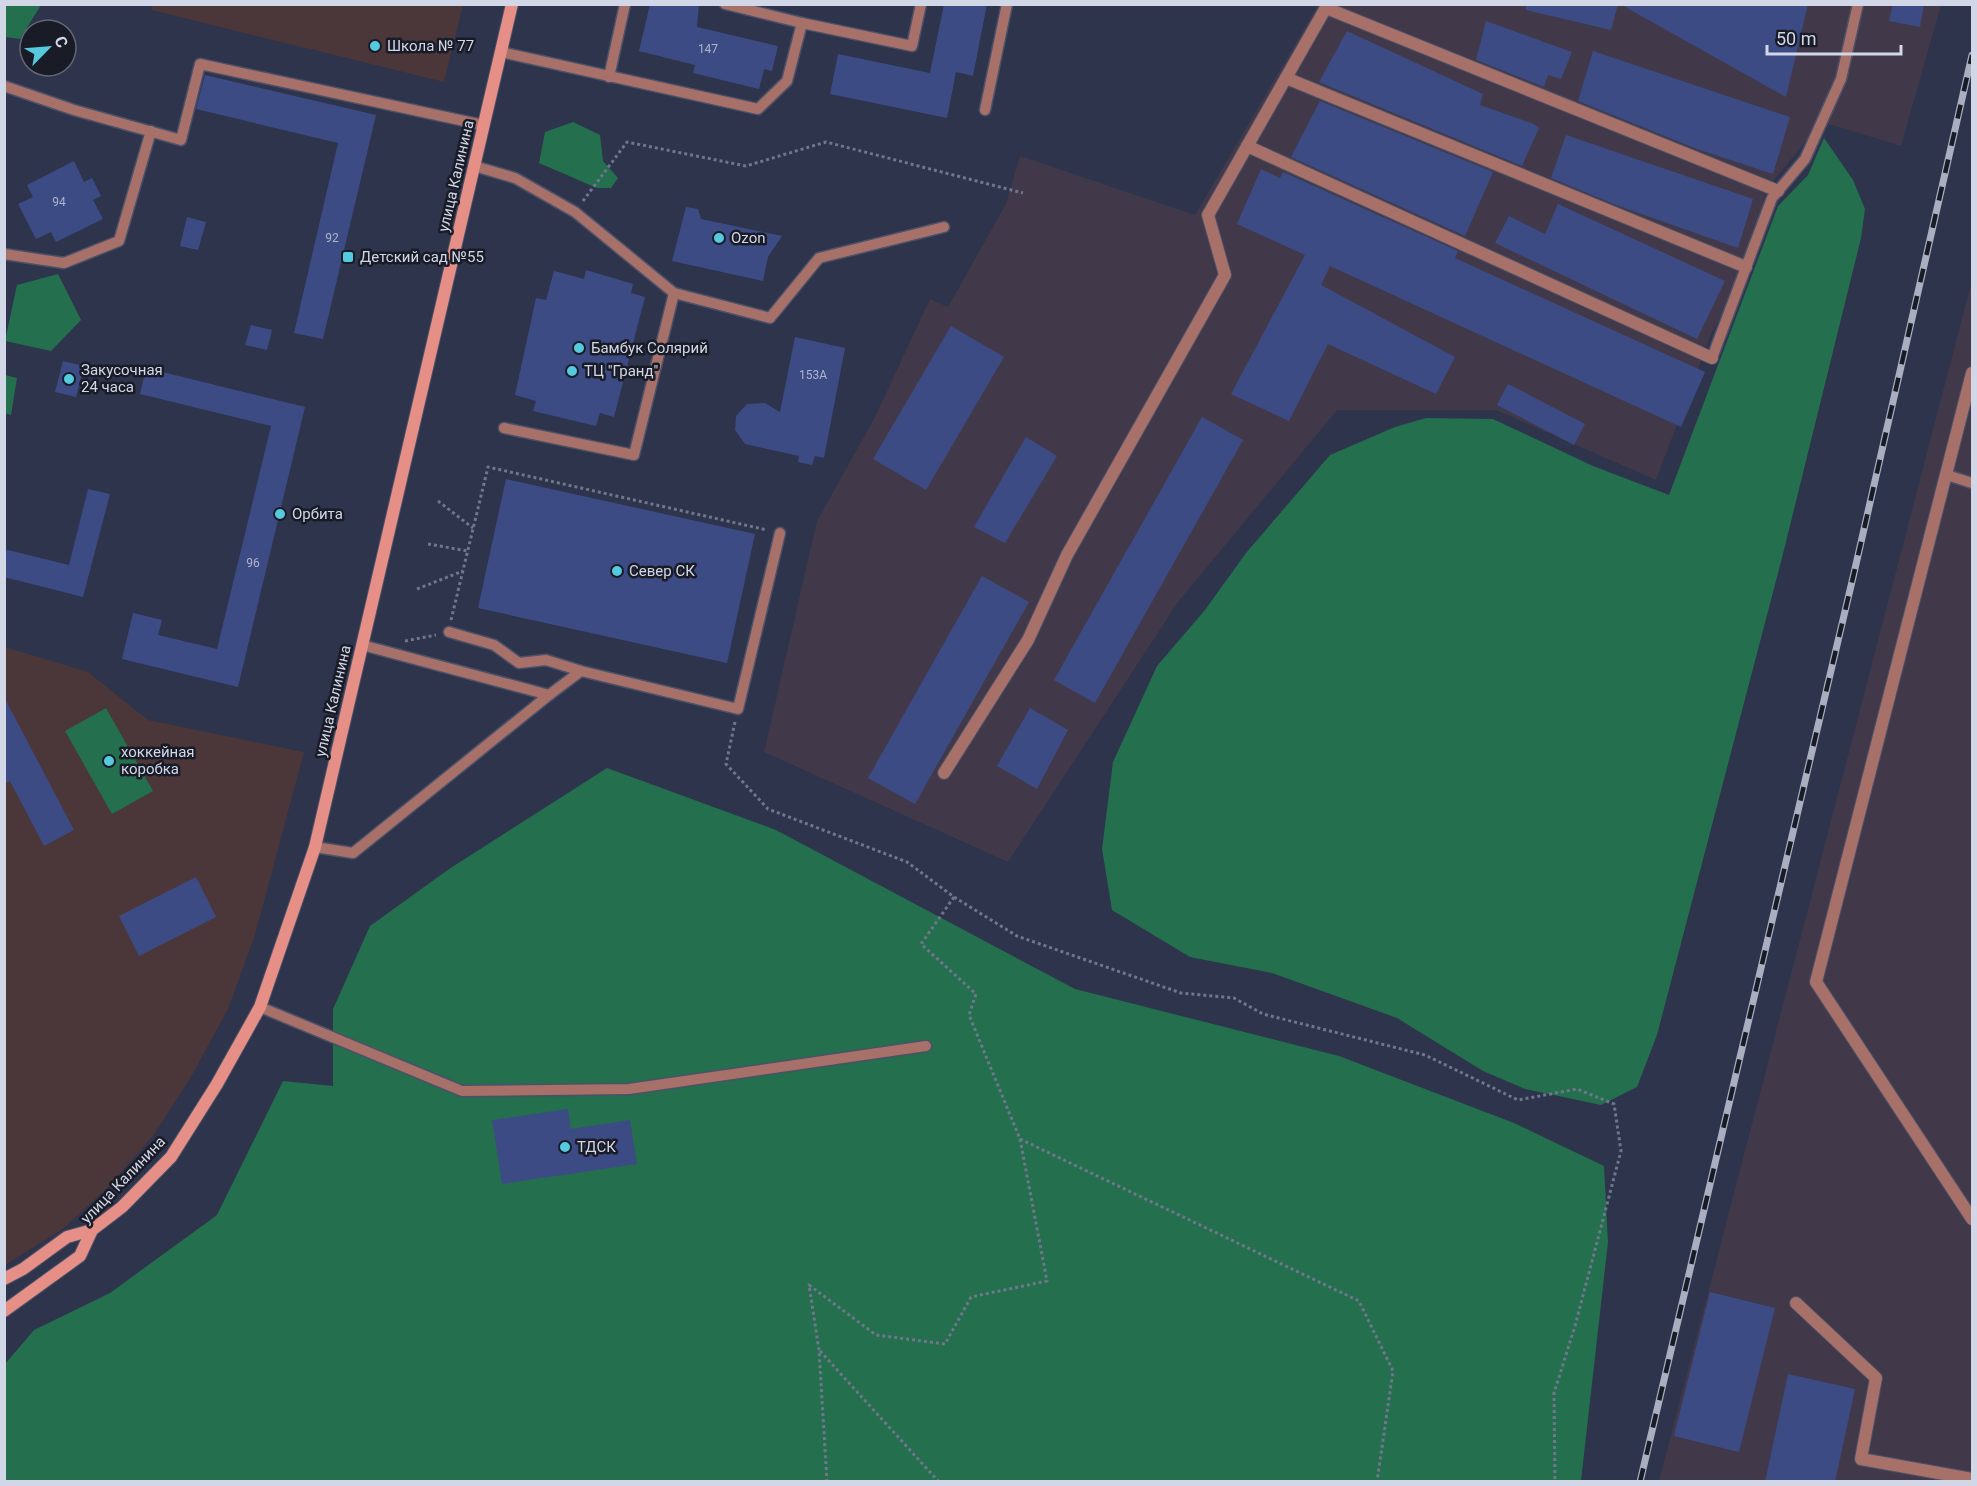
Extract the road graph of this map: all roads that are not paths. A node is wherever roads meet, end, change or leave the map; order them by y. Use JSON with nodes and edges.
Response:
{"nodes":[{"id":1,"x":512,"y":4,"type":"edge"},
{"id":2,"x":625,"y":4,"type":"edge"},
{"id":3,"x":724,"y":4,"type":"edge"},
{"id":4,"x":921,"y":4,"type":"edge"},
{"id":5,"x":1007,"y":4,"type":"edge"},
{"id":6,"x":1858,"y":4,"type":"edge"},
{"id":7,"x":1327,"y":7,"type":"edge"},
{"id":8,"x":802,"y":23,"type":"junction"},
{"id":9,"x":501,"y":52,"type":"junction"},
{"id":10,"x":609,"y":77,"type":"junction"},
{"id":11,"x":1286,"y":78,"type":"junction"},
{"id":12,"x":4,"y":86,"type":"edge"},
{"id":13,"x":985,"y":110,"type":"dead end"},
{"id":14,"x":483,"y":125,"type":"junction"},
{"id":15,"x":151,"y":131,"type":"junction"},
{"id":16,"x":1247,"y":146,"type":"junction"},
{"id":17,"x":474,"y":166,"type":"junction"},
{"id":18,"x":1778,"y":191,"type":"junction"},
{"id":19,"x":944,"y":227,"type":"dead end"},
{"id":20,"x":4,"y":254,"type":"edge"},
{"id":21,"x":1746,"y":267,"type":"junction"},
{"id":22,"x":674,"y":293,"type":"junction"},
{"id":23,"x":1712,"y":358,"type":"joint"},
{"id":24,"x":1972,"y":373,"type":"edge"},
{"id":25,"x":504,"y":429,"type":"dead end"},
{"id":26,"x":1947,"y":475,"type":"junction"},
{"id":27,"x":1972,"y":483,"type":"edge"},
{"id":28,"x":780,"y":533,"type":"road end"},
{"id":29,"x":449,"y":632,"type":"road end"},
{"id":30,"x":362,"y":645,"type":"junction"},
{"id":31,"x":581,"y":671,"type":"junction"},
{"id":32,"x":549,"y":695,"type":"junction"},
{"id":33,"x":944,"y":773,"type":"dead end"},
{"id":34,"x":315,"y":846,"type":"junction"},
{"id":35,"x":261,"y":1007,"type":"junction"},
{"id":36,"x":926,"y":1046,"type":"dead end"},
{"id":37,"x":1972,"y":1219,"type":"edge"},
{"id":38,"x":92,"y":1230,"type":"junction"},
{"id":39,"x":4,"y":1279,"type":"edge"},
{"id":40,"x":1796,"y":1302,"type":"dead end"},
{"id":41,"x":4,"y":1311,"type":"edge"},
{"id":42,"x":1972,"y":1479,"type":"edge"}],
"edges":[{"from":1,"to":9,"type":"main road","name":"улица Калинина"},
{"from":2,"to":10,"type":"lane"},
{"from":3,"to":8,"type":"lane"},
{"from":4,"to":8,"type":"lane"},
{"from":5,"to":13,"type":"lane"},
{"from":6,"to":18,"type":"lane"},
{"from":7,"to":11,"type":"street"},
{"from":7,"to":18,"type":"street"},
{"from":8,"to":10,"type":"lane"},
{"from":9,"to":10,"type":"lane"},
{"from":9,"to":14,"type":"main road","name":"улица Калинина"},
{"from":11,"to":16,"type":"street"},
{"from":11,"to":21,"type":"street"},
{"from":12,"to":15,"type":"lane"},
{"from":14,"to":15,"type":"lane"},
{"from":14,"to":17,"type":"main road","name":"улица Калинина"},
{"from":15,"to":20,"type":"lane"},
{"from":16,"to":23,"type":"street"},
{"from":16,"to":33,"type":"street"},
{"from":17,"to":22,"type":"lane"},
{"from":17,"to":30,"type":"main road","name":"улица Калинина"},
{"from":18,"to":21,"type":"lane"},
{"from":19,"to":22,"type":"lane"},
{"from":21,"to":23,"type":"lane"},
{"from":22,"to":25,"type":"lane"},
{"from":24,"to":26,"type":"street"},
{"from":26,"to":27,"type":"lane"},
{"from":26,"to":37,"type":"street"},
{"from":28,"to":31,"type":"lane"},
{"from":29,"to":31,"type":"lane"},
{"from":30,"to":32,"type":"lane"},
{"from":30,"to":34,"type":"main road","name":"улица Калинина"},
{"from":31,"to":32,"type":"lane"},
{"from":32,"to":34,"type":"lane"},
{"from":34,"to":35,"type":"main road","name":"улица Калинина"},
{"from":35,"to":36,"type":"lane"},
{"from":35,"to":38,"type":"main road","name":"улица Калинина"},
{"from":38,"to":39,"type":"main road"},
{"from":38,"to":41,"type":"main road","name":"улица Калинина"},
{"from":40,"to":42,"type":"street"}]}
